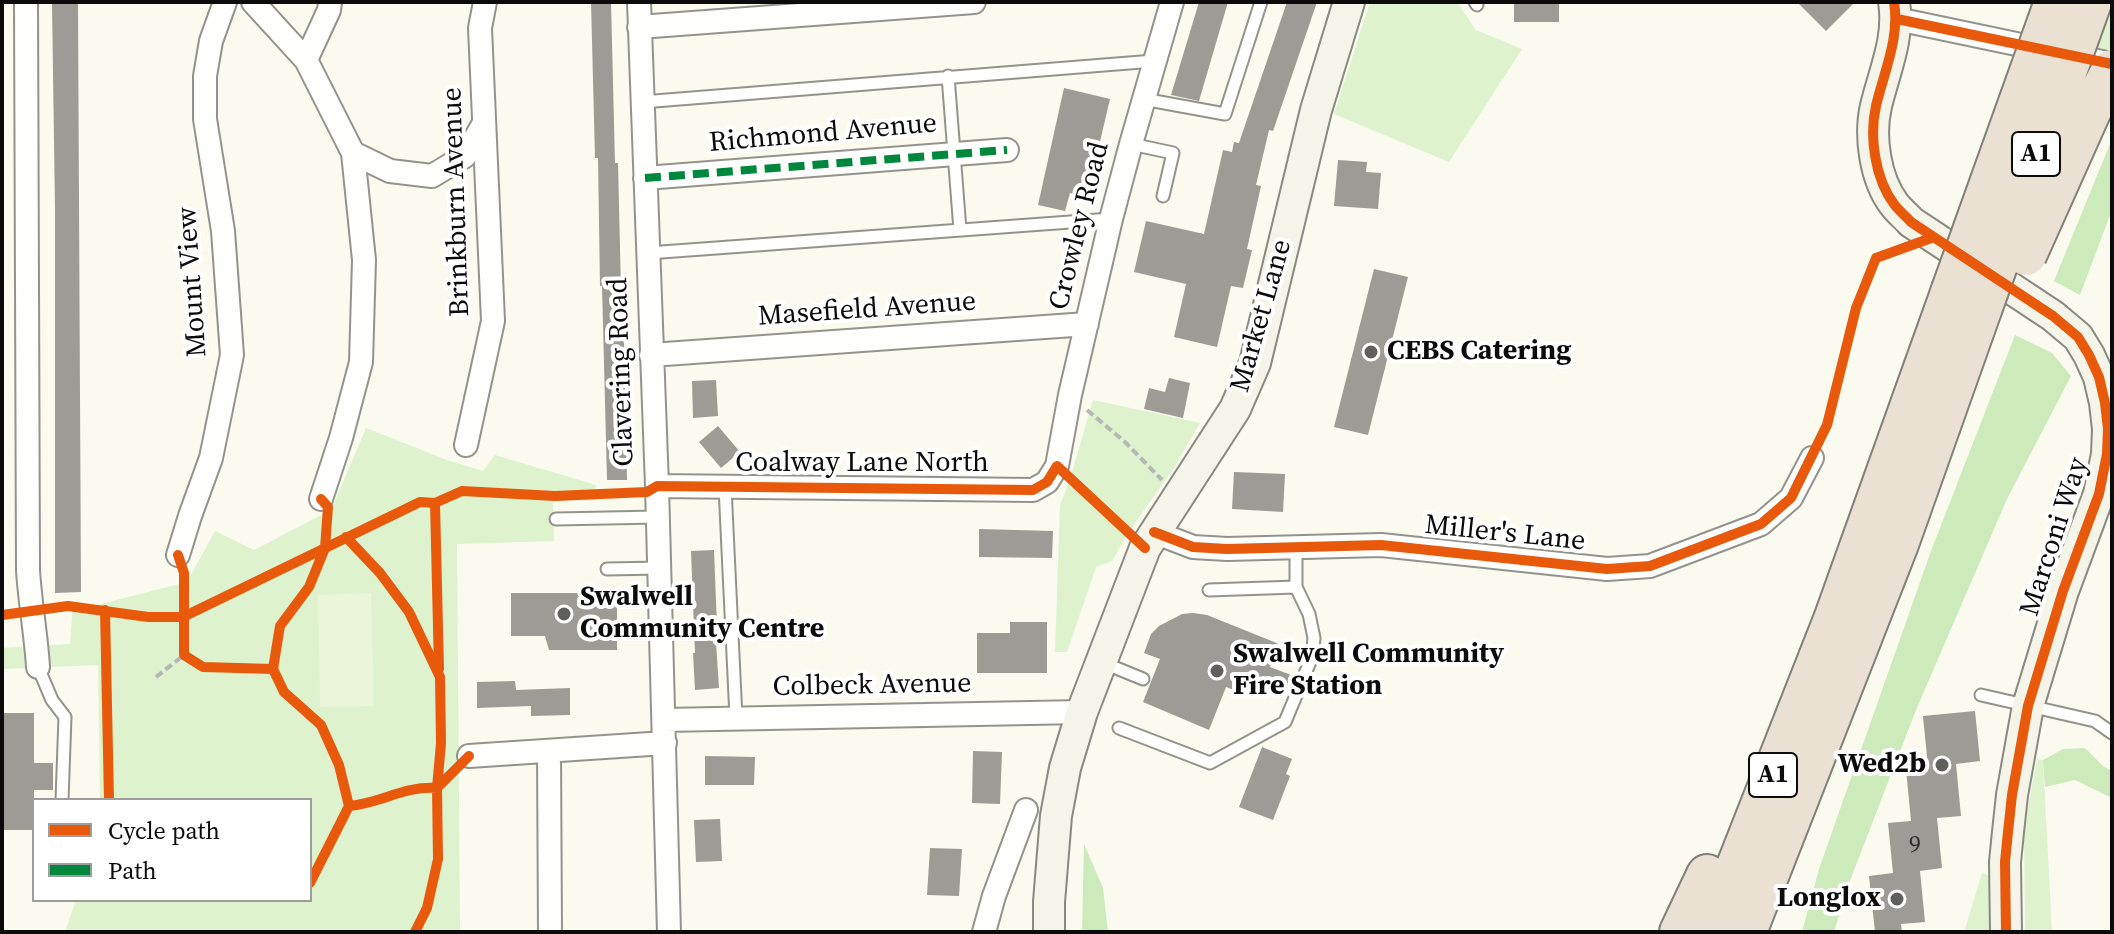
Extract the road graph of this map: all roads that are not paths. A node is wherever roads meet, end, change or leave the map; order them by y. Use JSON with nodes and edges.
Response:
{"nodes":[{"id":1,"x":26,"y":2,"type":"edge"},
{"id":2,"x":225,"y":2,"type":"edge"},
{"id":3,"x":253,"y":2,"type":"edge"},
{"id":4,"x":330,"y":2,"type":"edge"},
{"id":5,"x":485,"y":2,"type":"edge"},
{"id":6,"x":639,"y":2,"type":"edge"},
{"id":7,"x":974,"y":2,"type":"edge"},
{"id":8,"x":1172,"y":2,"type":"edge"},
{"id":9,"x":1261,"y":2,"type":"edge"},
{"id":10,"x":1349,"y":2,"type":"edge"},
{"id":11,"x":2024,"y":2,"type":"edge"},
{"id":12,"x":2055,"y":2,"type":"edge"},
{"id":13,"x":2091,"y":2,"type":"edge"},
{"id":14,"x":1896,"y":11,"type":"edge"},
{"id":15,"x":639,"y":27,"type":"junction"},
{"id":16,"x":306,"y":60,"type":"junction"},
{"id":17,"x":1154,"y":61,"type":"junction"},
{"id":18,"x":2112,"y":64,"type":"edge"},
{"id":19,"x":2112,"y":70,"type":"edge"},
{"id":20,"x":948,"y":76,"type":"junction"},
{"id":21,"x":1143,"y":99,"type":"junction"},
{"id":22,"x":642,"y":102,"type":"junction"},
{"id":23,"x":484,"y":123,"type":"junction"},
{"id":24,"x":1131,"y":144,"type":"junction"},
{"id":25,"x":1007,"y":150,"type":"dead end"},
{"id":26,"x":353,"y":153,"type":"junction"},
{"id":27,"x":954,"y":154,"type":"junction"},
{"id":28,"x":645,"y":178,"type":"junction"},
{"id":29,"x":1163,"y":196,"type":"dead end"},
{"id":30,"x":1111,"y":219,"type":"junction"},
{"id":31,"x":960,"y":230,"type":"junction"},
{"id":32,"x":1971,"y":236,"type":"junction"},
{"id":33,"x":648,"y":253,"type":"junction"},
{"id":34,"x":1978,"y":306,"type":"junction"},
{"id":35,"x":1087,"y":324,"type":"junction"},
{"id":36,"x":651,"y":355,"type":"junction"},
{"id":37,"x":2108,"y":402,"type":"edge"},
{"id":38,"x":466,"y":445,"type":"dead end"},
{"id":39,"x":1812,"y":458,"type":"dead end"},
{"id":40,"x":1057,"y":466,"type":"joint"},
{"id":41,"x":657,"y":486,"type":"junction"},
{"id":42,"x":725,"y":487,"type":"junction"},
{"id":43,"x":321,"y":499,"type":"dead end"},
{"id":44,"x":658,"y":517,"type":"junction"},
{"id":45,"x":556,"y":519,"type":"dead end"},
{"id":46,"x":1154,"y":532,"type":"junction"},
{"id":47,"x":1296,"y":547,"type":"junction"},
{"id":48,"x":178,"y":555,"type":"dead end"},
{"id":49,"x":660,"y":568,"type":"junction"},
{"id":50,"x":607,"y":569,"type":"dead end"},
{"id":51,"x":1296,"y":587,"type":"junction"},
{"id":52,"x":1209,"y":590,"type":"dead end"},
{"id":53,"x":1835,"y":617,"type":"junction"},
{"id":54,"x":1854,"y":657,"type":"junction"},
{"id":55,"x":1100,"y":661,"type":"junction"},
{"id":56,"x":38,"y":667,"type":"joint"},
{"id":57,"x":1143,"y":679,"type":"dead end"},
{"id":58,"x":1981,"y":695,"type":"dead end"},
{"id":59,"x":2028,"y":706,"type":"junction"},
{"id":60,"x":1082,"y":712,"type":"junction"},
{"id":61,"x":736,"y":718,"type":"junction"},
{"id":62,"x":664,"y":720,"type":"junction"},
{"id":63,"x":1119,"y":728,"type":"dead end"},
{"id":64,"x":2112,"y":733,"type":"edge"},
{"id":65,"x":665,"y":743,"type":"junction"},
{"id":66,"x":549,"y":751,"type":"junction"},
{"id":67,"x":469,"y":756,"type":"dead end"},
{"id":68,"x":62,"y":798,"type":"edge"},
{"id":69,"x":1026,"y":810,"type":"dead end"},
{"id":70,"x":550,"y":932,"type":"edge"},
{"id":71,"x":669,"y":932,"type":"edge"},
{"id":72,"x":984,"y":932,"type":"edge"},
{"id":73,"x":1049,"y":932,"type":"edge"},
{"id":74,"x":1680,"y":932,"type":"edge"},
{"id":75,"x":1711,"y":932,"type":"edge"},
{"id":76,"x":1746,"y":932,"type":"edge"},
{"id":77,"x":1776,"y":932,"type":"edge"},
{"id":78,"x":2006,"y":932,"type":"edge"}],
"edges":[{"from":1,"to":56,"type":"street"},
{"from":2,"to":48,"type":"street","name":"Mount View"},
{"from":3,"to":16,"type":"street"},
{"from":4,"to":16,"type":"street"},
{"from":5,"to":23,"type":"street","name":"Brinkburn Avenue"},
{"from":6,"to":15,"type":"street","name":"Clavering Road"},
{"from":7,"to":15,"type":"street"},
{"from":8,"to":17,"type":"street","name":"Crowley Road"},
{"from":9,"to":21,"type":"lane"},
{"from":10,"to":46,"type":"street","name":"Market Lane"},
{"from":11,"to":32,"type":"highway","number":"A1","bridge":true},
{"from":12,"to":32,"type":"highway","number":"A1","bridge":true},
{"from":13,"to":34,"type":"highway","number":"A1","bridge":true},
{"from":14,"to":18,"type":"street"},
{"from":14,"to":37,"type":"street","name":"Marconi Way"},
{"from":15,"to":22,"type":"street","name":"Clavering Road"},
{"from":16,"to":26,"type":"street"},
{"from":17,"to":20,"type":"lane"},
{"from":17,"to":21,"type":"street","name":"Crowley Road"},
{"from":19,"to":34,"type":"highway","number":"A1","bridge":true},
{"from":20,"to":22,"type":"lane"},
{"from":20,"to":27,"type":"lane"},
{"from":21,"to":24,"type":"street","name":"Crowley Road"},
{"from":22,"to":28,"type":"street","name":"Clavering Road"},
{"from":23,"to":26,"type":"street"},
{"from":23,"to":38,"type":"street","name":"Brinkburn Avenue"},
{"from":24,"to":29,"type":"lane"},
{"from":24,"to":30,"type":"street","name":"Crowley Road"},
{"from":25,"to":27,"type":"street","name":"Richmond Avenue"},
{"from":26,"to":43,"type":"street"},
{"from":27,"to":28,"type":"street","name":"Richmond Avenue"},
{"from":27,"to":31,"type":"lane"},
{"from":28,"to":33,"type":"street","name":"Clavering Road"},
{"from":30,"to":31,"type":"lane"},
{"from":30,"to":35,"type":"street","name":"Crowley Road"},
{"from":31,"to":33,"type":"lane"},
{"from":32,"to":34,"type":"highway","number":"A1","bridge":true},
{"from":33,"to":36,"type":"street","name":"Clavering Road"},
{"from":34,"to":53,"type":"highway","number":"A1"},
{"from":34,"to":54,"type":"highway","number":"A1"},
{"from":35,"to":36,"type":"street","name":"Masefield Avenue"},
{"from":35,"to":40,"type":"street","name":"Crowley Road"},
{"from":36,"to":41,"type":"street","name":"Clavering Road"},
{"from":37,"to":59,"type":"street","name":"Marconi Way"},
{"from":39,"to":47,"type":"street","name":"Miller's Lane"},
{"from":40,"to":42,"type":"street","name":"Coalway Lane North"},
{"from":41,"to":42,"type":"street","name":"Coalway Lane North"},
{"from":41,"to":44,"type":"street","name":"Clavering Road"},
{"from":42,"to":61,"type":"lane"},
{"from":44,"to":45,"type":"lane"},
{"from":44,"to":49,"type":"street","name":"Clavering Road"},
{"from":46,"to":47,"type":"street","name":"Miller's Lane"},
{"from":46,"to":55,"type":"street","name":"Market Lane"},
{"from":47,"to":51,"type":"lane"},
{"from":49,"to":50,"type":"lane"},
{"from":49,"to":62,"type":"street","name":"Clavering Road"},
{"from":51,"to":52,"type":"lane"},
{"from":51,"to":63,"type":"lane"},
{"from":53,"to":74,"type":"highway"},
{"from":53,"to":75,"type":"highway","number":"A1"},
{"from":54,"to":76,"type":"highway","number":"A1"},
{"from":54,"to":77,"type":"highway"},
{"from":55,"to":57,"type":"lane"},
{"from":55,"to":60,"type":"street","name":"Market Lane"},
{"from":56,"to":68,"type":"lane"},
{"from":58,"to":59,"type":"lane"},
{"from":59,"to":64,"type":"lane"},
{"from":59,"to":78,"type":"street","name":"Marconi Way"},
{"from":60,"to":61,"type":"street","name":"Colbeck Avenue"},
{"from":60,"to":73,"type":"street","name":"Market Lane"},
{"from":61,"to":62,"type":"street","name":"Colbeck Avenue"},
{"from":62,"to":65,"type":"street","name":"Clavering Road"},
{"from":65,"to":66,"type":"street"},
{"from":65,"to":71,"type":"street","name":"Clavering Road"},
{"from":66,"to":67,"type":"street"},
{"from":66,"to":70,"type":"street"},
{"from":69,"to":72,"type":"street"}]}
